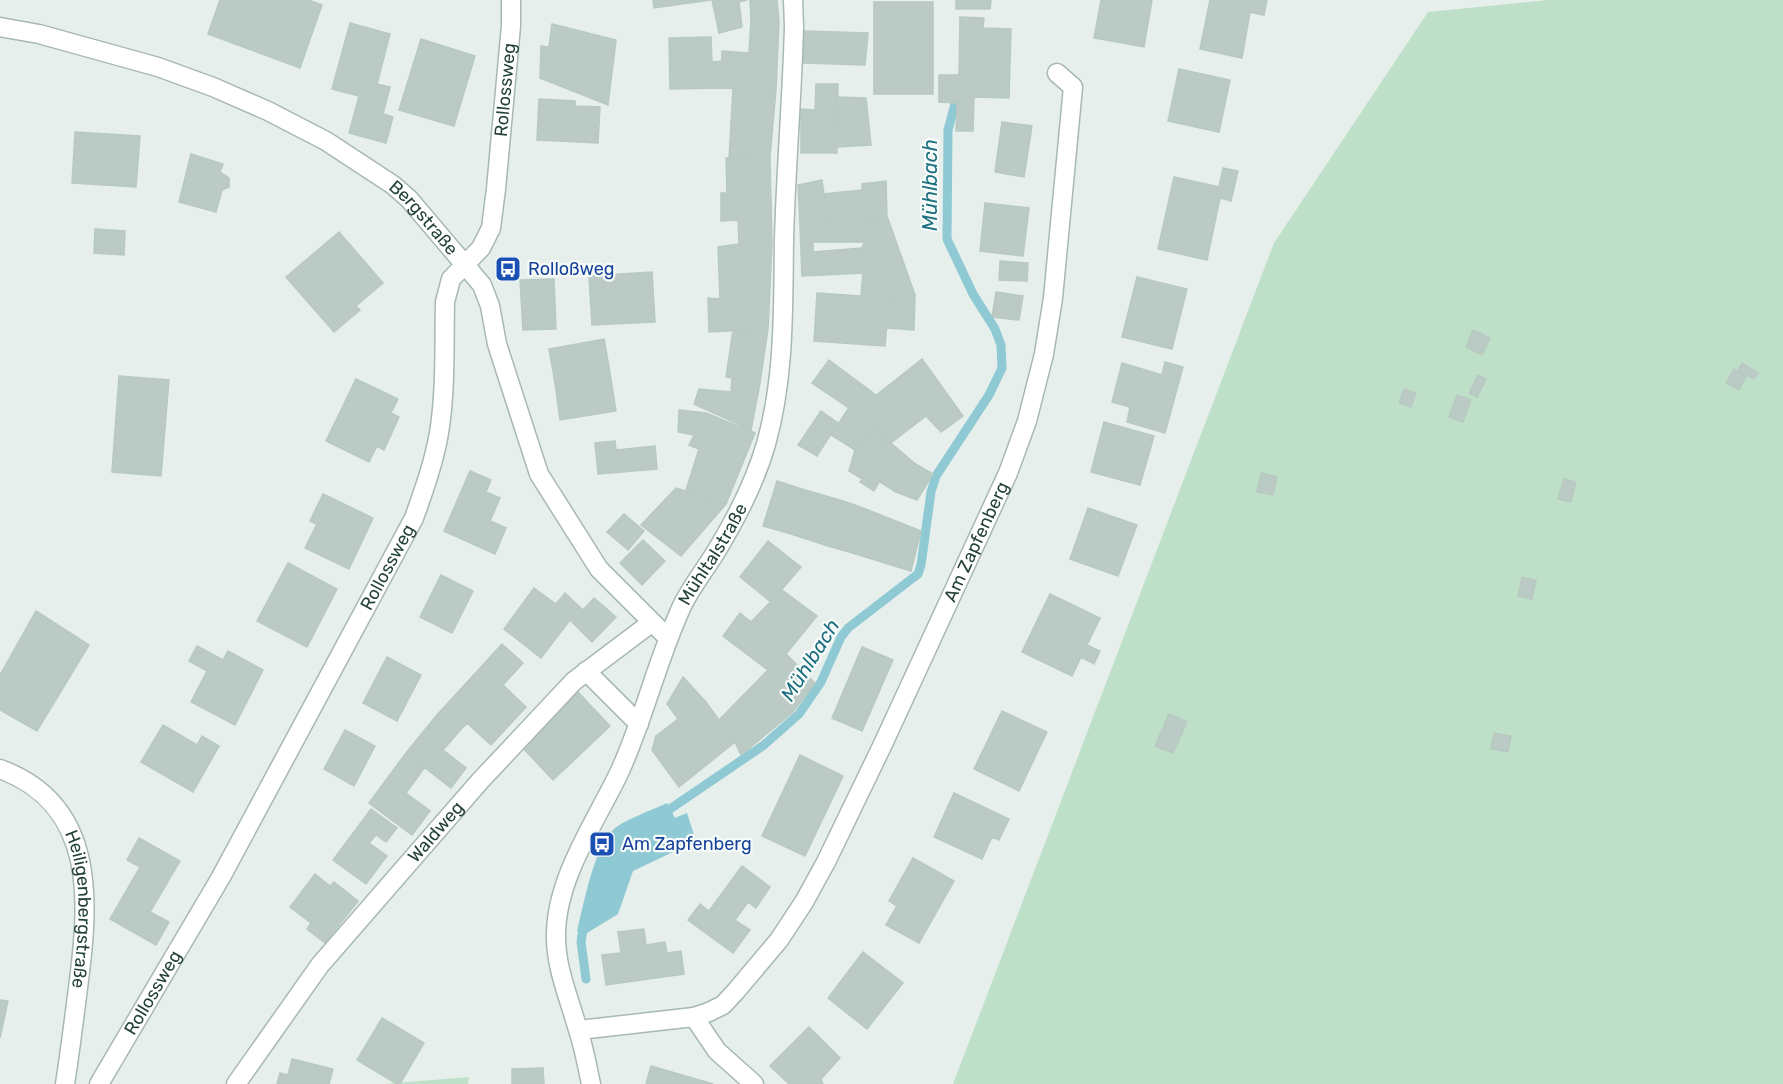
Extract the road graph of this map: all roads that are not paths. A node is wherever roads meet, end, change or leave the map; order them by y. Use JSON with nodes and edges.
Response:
{"nodes":[{"id":1,"x":511,"y":0,"type":"edge"},
{"id":2,"x":793,"y":0,"type":"edge"},
{"id":3,"x":0,"y":27,"type":"edge"},
{"id":4,"x":1058,"y":73,"type":"dead end"},
{"id":5,"x":466,"y":265,"type":"junction"},
{"id":6,"x":651,"y":623,"type":"junction"},
{"id":7,"x":668,"y":638,"type":"junction"},
{"id":8,"x":586,"y":671,"type":"junction"},
{"id":9,"x":639,"y":724,"type":"junction"},
{"id":10,"x":0,"y":769,"type":"edge"},
{"id":11,"x":694,"y":1017,"type":"junction"},
{"id":12,"x":579,"y":1030,"type":"junction"},
{"id":13,"x":65,"y":1084,"type":"edge"},
{"id":14,"x":99,"y":1084,"type":"edge"},
{"id":15,"x":236,"y":1084,"type":"edge"},
{"id":16,"x":591,"y":1084,"type":"edge"},
{"id":17,"x":754,"y":1084,"type":"edge"}],
"edges":[{"from":1,"to":5,"type":"street","name":"Rollossweg"},
{"from":2,"to":7,"type":"street","name":"Mühltalstraße"},
{"from":3,"to":5,"type":"street","name":"Bergstraße"},
{"from":4,"to":11,"type":"street","name":"Am Zapfenberg"},
{"from":5,"to":6,"type":"street","name":"Bergstraße"},
{"from":5,"to":14,"type":"street","name":"Rollossweg"},
{"from":6,"to":7,"type":"street"},
{"from":6,"to":8,"type":"street","name":"Waldweg"},
{"from":7,"to":9,"type":"street","name":"Mühltalstraße"},
{"from":8,"to":9,"type":"street"},
{"from":8,"to":15,"type":"street","name":"Waldweg"},
{"from":9,"to":12,"type":"street","name":"Mühltalstraße"},
{"from":10,"to":13,"type":"street","name":"Heiligenbergstraße"},
{"from":11,"to":12,"type":"street","name":"Am Zapfenberg"},
{"from":11,"to":17,"type":"street"},
{"from":12,"to":16,"type":"street","name":"Mühltalstraße"}]}
